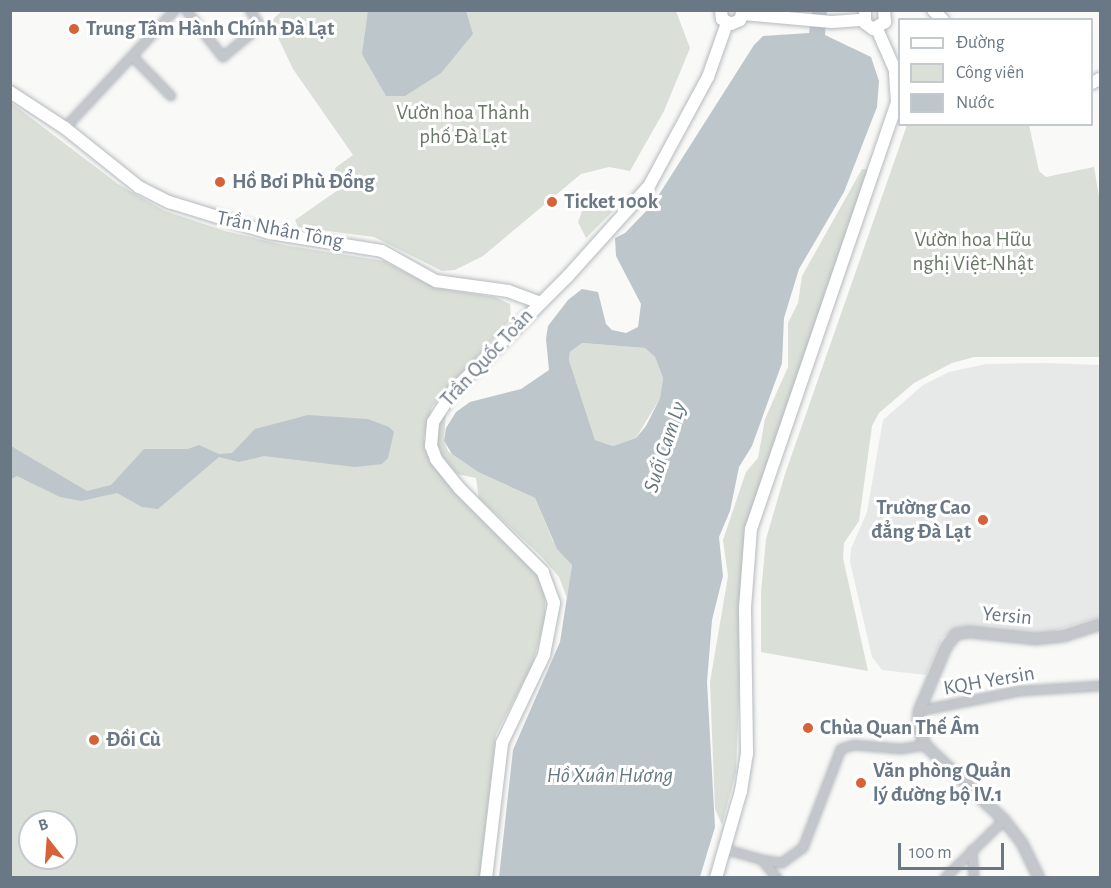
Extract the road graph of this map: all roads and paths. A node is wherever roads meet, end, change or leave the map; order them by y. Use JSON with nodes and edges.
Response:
{"nodes":[{"id":1,"x":175,"y":10,"type":"edge"},
{"id":2,"x":186,"y":10,"type":"edge"},
{"id":3,"x":250,"y":10,"type":"edge"},
{"id":4,"x":720,"y":11,"type":"edge"},
{"id":5,"x":885,"y":11,"type":"edge"},
{"id":6,"x":743,"y":12,"type":"edge"},
{"id":7,"x":864,"y":15,"type":"edge"},
{"id":8,"x":727,"y":23,"type":"junction"},
{"id":9,"x":877,"y":29,"type":"junction"},
{"id":10,"x":134,"y":58,"type":"junction"},
{"id":11,"x":10,"y":92,"type":"edge"},
{"id":12,"x":171,"y":96,"type":"dead end"},
{"id":13,"x":65,"y":128,"type":"junction"},
{"id":14,"x":539,"y":302,"type":"junction"},
{"id":15,"x":1101,"y":624,"type":"edge"},
{"id":16,"x":1101,"y":686,"type":"edge"},
{"id":17,"x":919,"y":711,"type":"junction"},
{"id":18,"x":925,"y":745,"type":"junction"},
{"id":19,"x":1004,"y":820,"type":"junction"},
{"id":20,"x":724,"y":849,"type":"junction"},
{"id":21,"x":972,"y":850,"type":"junction"},
{"id":22,"x":762,"y":860,"type":"junction"},
{"id":23,"x":486,"y":878,"type":"edge"},
{"id":24,"x":716,"y":878,"type":"edge"},
{"id":25,"x":777,"y":878,"type":"edge"},
{"id":26,"x":945,"y":878,"type":"edge"},
{"id":27,"x":974,"y":878,"type":"edge"},
{"id":28,"x":1039,"y":878,"type":"edge"}],
"edges":[{"from":1,"to":10,"type":"street"},
{"from":2,"to":3,"type":"street"},
{"from":4,"to":8,"type":"main road"},
{"from":5,"to":9,"type":"main road"},
{"from":6,"to":7,"type":"main road"},
{"from":6,"to":8,"type":"main road"},
{"from":7,"to":9,"type":"main road"},
{"from":8,"to":14,"type":"main road","name":"Trần Quốc Toản"},
{"from":9,"to":20,"type":"main road"},
{"from":10,"to":12,"type":"street"},
{"from":10,"to":13,"type":"street"},
{"from":11,"to":13,"type":"main road","name":"Trần Nhân Tông"},
{"from":13,"to":14,"type":"main road","name":"Trần Nhân Tông"},
{"from":14,"to":23,"type":"main road","name":"Trần Quốc Toản"},
{"from":15,"to":17,"type":"street","name":"Yersin"},
{"from":16,"to":17,"type":"street","name":"KQH Yersin"},
{"from":17,"to":18,"type":"street"},
{"from":18,"to":19,"type":"street"},
{"from":18,"to":22,"type":"street"},
{"from":19,"to":21,"type":"street"},
{"from":19,"to":28,"type":"street"},
{"from":20,"to":22,"type":"street"},
{"from":20,"to":24,"type":"main road"},
{"from":21,"to":26,"type":"street"},
{"from":21,"to":27,"type":"street"},
{"from":22,"to":25,"type":"street"}]}
